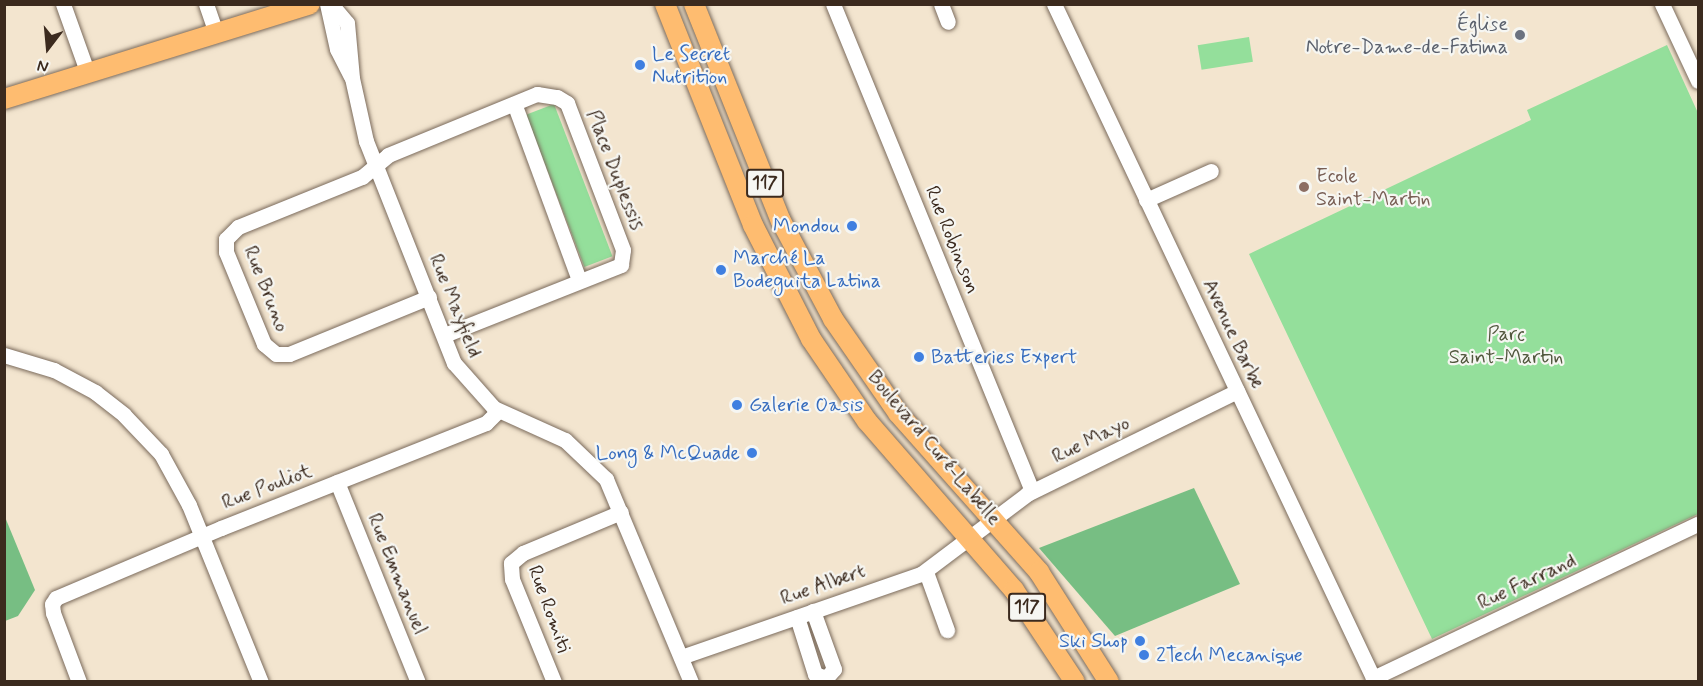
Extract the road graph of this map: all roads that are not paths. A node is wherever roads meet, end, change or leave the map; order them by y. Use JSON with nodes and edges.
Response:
{"nodes":[{"id":1,"x":63,"y":4,"type":"edge"},
{"id":2,"x":206,"y":4,"type":"edge"},
{"id":3,"x":310,"y":4,"type":"edge"},
{"id":4,"x":329,"y":4,"type":"edge"},
{"id":5,"x":665,"y":4,"type":"edge"},
{"id":6,"x":694,"y":4,"type":"edge"},
{"id":7,"x":833,"y":4,"type":"edge"},
{"id":8,"x":941,"y":4,"type":"edge"},
{"id":9,"x":1054,"y":4,"type":"edge"},
{"id":10,"x":1662,"y":4,"type":"edge"},
{"id":11,"x":948,"y":22,"type":"dead end"},
{"id":12,"x":216,"y":33,"type":"junction"},
{"id":13,"x":88,"y":74,"type":"junction"},
{"id":14,"x":1698,"y":81,"type":"edge"},
{"id":15,"x":4,"y":99,"type":"edge"},
{"id":16,"x":515,"y":106,"type":"junction"},
{"id":17,"x":375,"y":166,"type":"junction"},
{"id":18,"x":1211,"y":171,"type":"dead end"},
{"id":19,"x":1146,"y":200,"type":"junction"},
{"id":20,"x":579,"y":280,"type":"junction"},
{"id":21,"x":429,"y":297,"type":"junction"},
{"id":22,"x":444,"y":335,"type":"junction"},
{"id":23,"x":4,"y":356,"type":"edge"},
{"id":24,"x":1237,"y":391,"type":"junction"},
{"id":25,"x":498,"y":411,"type":"junction"},
{"id":26,"x":337,"y":482,"type":"junction"},
{"id":27,"x":1032,"y":491,"type":"junction"},
{"id":28,"x":621,"y":512,"type":"junction"},
{"id":29,"x":994,"y":520,"type":"junction"},
{"id":30,"x":1698,"y":524,"type":"edge"},
{"id":31,"x":202,"y":536,"type":"junction"},
{"id":32,"x":970,"y":538,"type":"junction"},
{"id":33,"x":926,"y":572,"type":"junction"},
{"id":34,"x":813,"y":611,"type":"junction"},
{"id":35,"x":797,"y":616,"type":"junction"},
{"id":36,"x":947,"y":630,"type":"dead end"},
{"id":37,"x":681,"y":657,"type":"junction"},
{"id":38,"x":1374,"y":680,"type":"edge"},
{"id":39,"x":79,"y":681,"type":"edge"},
{"id":40,"x":261,"y":681,"type":"edge"},
{"id":41,"x":418,"y":681,"type":"edge"},
{"id":42,"x":554,"y":681,"type":"edge"},
{"id":43,"x":691,"y":681,"type":"edge"},
{"id":44,"x":1075,"y":681,"type":"edge"},
{"id":45,"x":1109,"y":681,"type":"edge"}],
"edges":[{"from":1,"to":13,"type":"street"},
{"from":2,"to":12,"type":"street"},
{"from":3,"to":12,"type":"main road"},
{"from":4,"to":17,"type":"street","name":"Rue Mayfield"},
{"from":5,"to":32,"type":"main road","name":"Boulevard Curé-Labelle","number":"117"},
{"from":6,"to":29,"type":"main road","name":"Boulevard Curé-Labelle","number":"117"},
{"from":7,"to":27,"type":"street","name":"Rue Robinson"},
{"from":8,"to":11,"type":"street"},
{"from":9,"to":19,"type":"street","name":"Avenue Barbe"},
{"from":10,"to":14,"type":"street"},
{"from":12,"to":13,"type":"main road"},
{"from":13,"to":15,"type":"main road"},
{"from":16,"to":17,"type":"street","name":"Place Duplessis"},
{"from":16,"to":20,"type":"street"},
{"from":16,"to":20,"type":"street","name":"Place Duplessis"},
{"from":17,"to":21,"type":"street","name":"Rue Mayfield"},
{"from":17,"to":21,"type":"street","name":"Rue Bruno"},
{"from":18,"to":19,"type":"street"},
{"from":19,"to":24,"type":"street","name":"Avenue Barbe"},
{"from":20,"to":22,"type":"street","name":"Place Duplessis"},
{"from":21,"to":22,"type":"street","name":"Rue Mayfield"},
{"from":22,"to":25,"type":"street","name":"Rue Mayfield"},
{"from":23,"to":31,"type":"street"},
{"from":24,"to":27,"type":"street","name":"Rue Mayo"},
{"from":24,"to":38,"type":"street","name":"Avenue Barbe"},
{"from":25,"to":26,"type":"street","name":"Rue Pouliot"},
{"from":25,"to":28,"type":"street","name":"Rue Mayfield"},
{"from":26,"to":31,"type":"street","name":"Rue Pouliot"},
{"from":26,"to":41,"type":"street","name":"Rue Emmanuel"},
{"from":27,"to":29,"type":"street","name":"Rue Mayo"},
{"from":28,"to":37,"type":"street","name":"Rue Mayfield"},
{"from":28,"to":42,"type":"street","name":"Rue Romiti"},
{"from":29,"to":32,"type":"street","name":"Rue Mayo"},
{"from":29,"to":45,"type":"main road","name":"Boulevard Curé-Labelle","number":"117"},
{"from":30,"to":38,"type":"street","name":"Rue Farrand"},
{"from":31,"to":39,"type":"street","name":"Rue Pouliot"},
{"from":31,"to":40,"type":"street"},
{"from":32,"to":33,"type":"street","name":"Rue Albert"},
{"from":32,"to":44,"type":"main road","name":"Boulevard Curé-Labelle","number":"117"},
{"from":33,"to":34,"type":"street","name":"Rue Albert"},
{"from":33,"to":36,"type":"street"},
{"from":34,"to":35,"type":"street","name":"Rue Albert"},
{"from":34,"to":35,"type":"street"},
{"from":35,"to":37,"type":"street","name":"Rue Albert"},
{"from":37,"to":43,"type":"street","name":"Rue Mayfield"}]}
